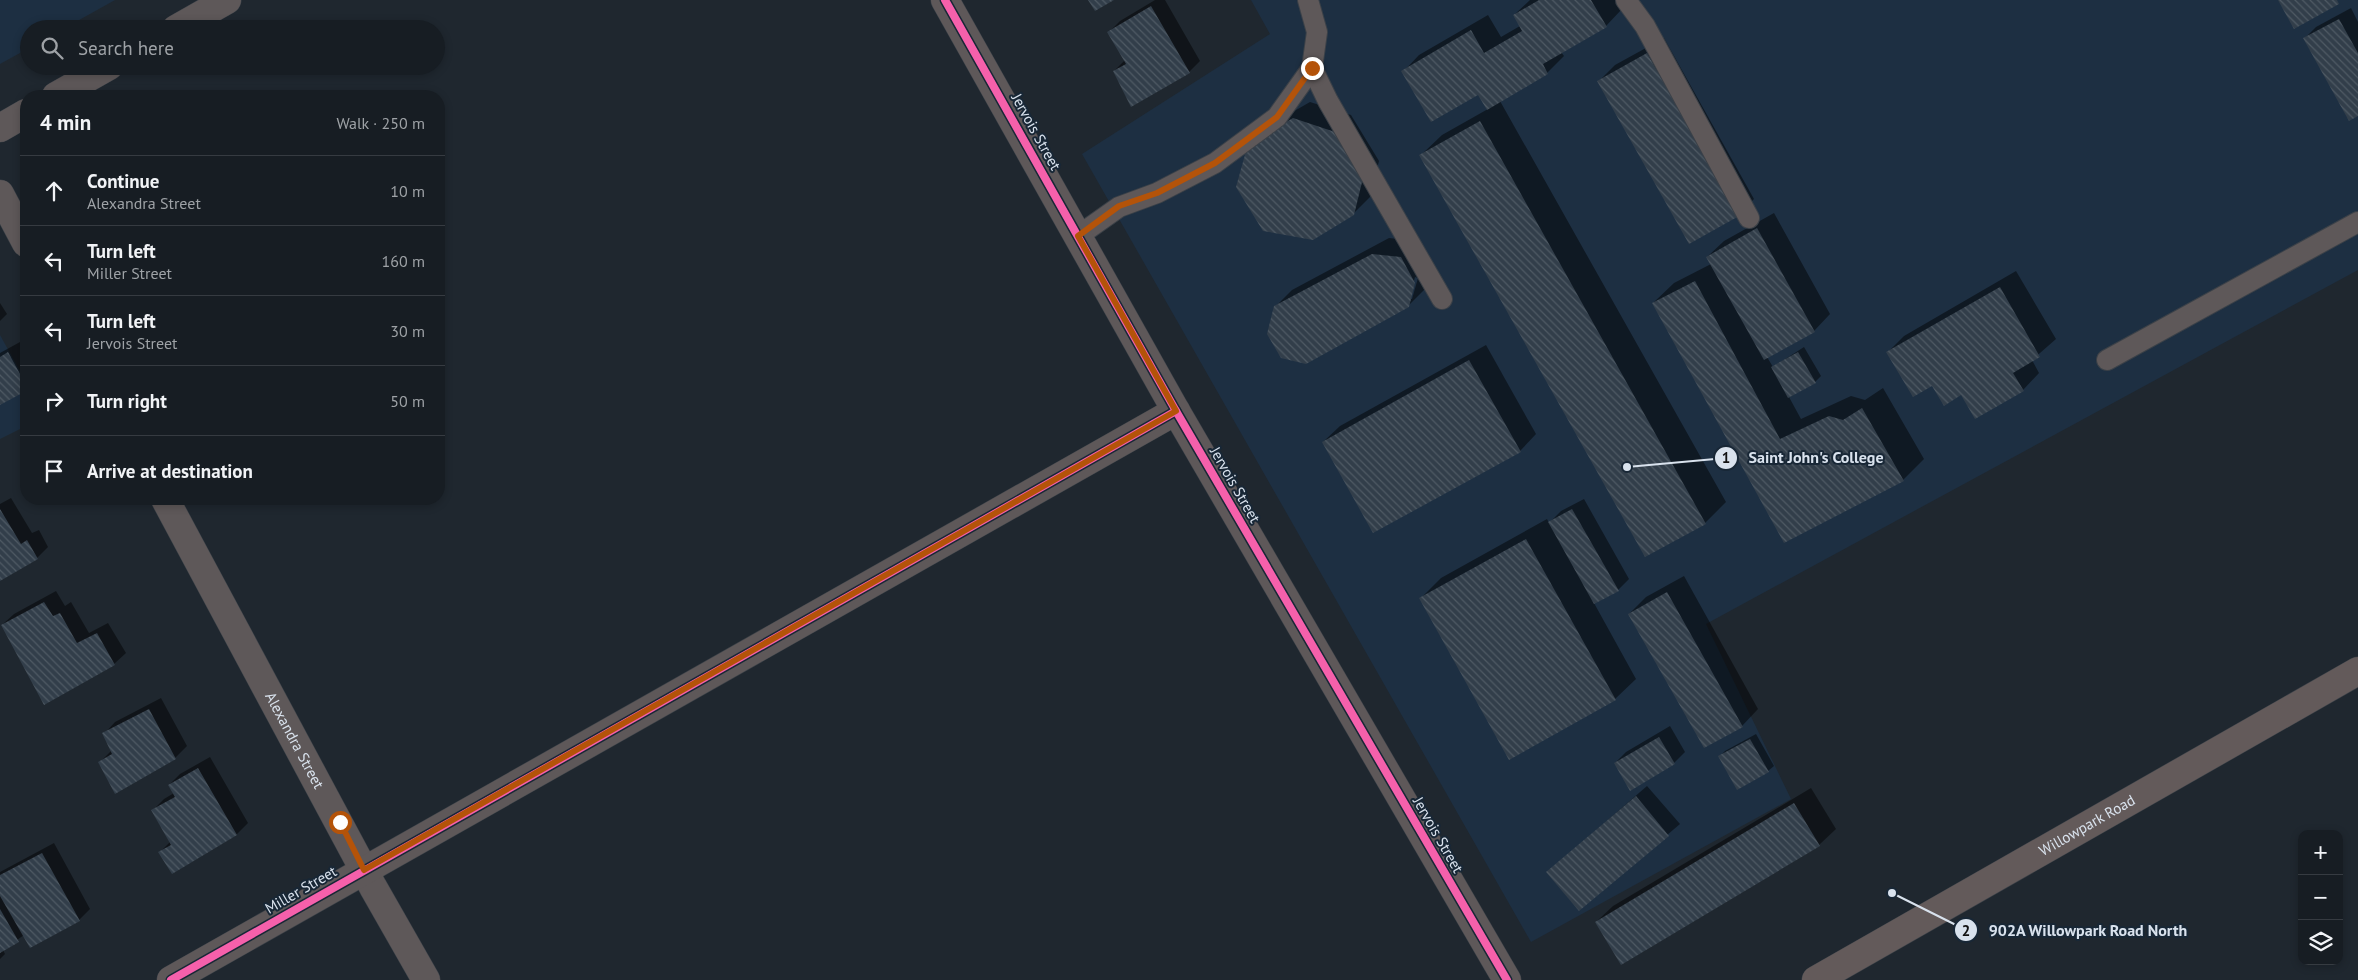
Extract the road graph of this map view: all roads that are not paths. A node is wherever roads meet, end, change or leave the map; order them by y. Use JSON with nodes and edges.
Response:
{"nodes":[{"id":1,"x":227,"y":0,"type":"edge"},
{"id":2,"x":945,"y":0,"type":"edge"},
{"id":3,"x":1626,"y":0,"type":"edge"},
{"id":4,"x":1315,"y":3,"type":"edge"},
{"id":5,"x":192,"y":20,"type":"edge"},
{"id":6,"x":1312,"y":68,"type":"junction"},
{"id":7,"x":93,"y":75,"type":"edge"},
{"id":8,"x":67,"y":90,"type":"edge"},
{"id":9,"x":20,"y":116,"type":"edge"},
{"id":10,"x":0,"y":128,"type":"edge"},
{"id":11,"x":0,"y":194,"type":"edge"},
{"id":12,"x":1749,"y":218,"type":"dead end"},
{"id":13,"x":2358,"y":222,"type":"edge"},
{"id":14,"x":20,"y":232,"type":"edge"},
{"id":15,"x":1078,"y":236,"type":"junction"},
{"id":16,"x":1442,"y":299,"type":"dead end"},
{"id":17,"x":2107,"y":360,"type":"dead end"},
{"id":18,"x":1176,"y":411,"type":"junction"},
{"id":19,"x":168,"y":505,"type":"edge"},
{"id":20,"x":2358,"y":671,"type":"edge"},
{"id":21,"x":364,"y":870,"type":"junction"},
{"id":22,"x":171,"y":980,"type":"edge"},
{"id":23,"x":426,"y":980,"type":"edge"},
{"id":24,"x":1507,"y":980,"type":"edge"},
{"id":25,"x":1816,"y":980,"type":"edge"}],
"edges":[{"from":1,"to":5,"type":"street"},
{"from":2,"to":15,"type":"street","name":"Jervois Street"},
{"from":3,"to":12,"type":"lane"},
{"from":4,"to":6,"type":"lane"},
{"from":6,"to":15,"type":"lane"},
{"from":6,"to":16,"type":"lane"},
{"from":7,"to":8,"type":"street"},
{"from":9,"to":10,"type":"street"},
{"from":11,"to":14,"type":"street"},
{"from":13,"to":17,"type":"lane"},
{"from":15,"to":18,"type":"street","name":"Jervois Street"},
{"from":18,"to":21,"type":"street","name":"Miller Street"},
{"from":18,"to":24,"type":"street","name":"Jervois Street"},
{"from":19,"to":21,"type":"street","name":"Alexandra Street"},
{"from":20,"to":25,"type":"main road","name":"Willowpark Road"},
{"from":21,"to":22,"type":"street","name":"Miller Street"},
{"from":21,"to":23,"type":"street","name":"Alexandra Street"}]}
